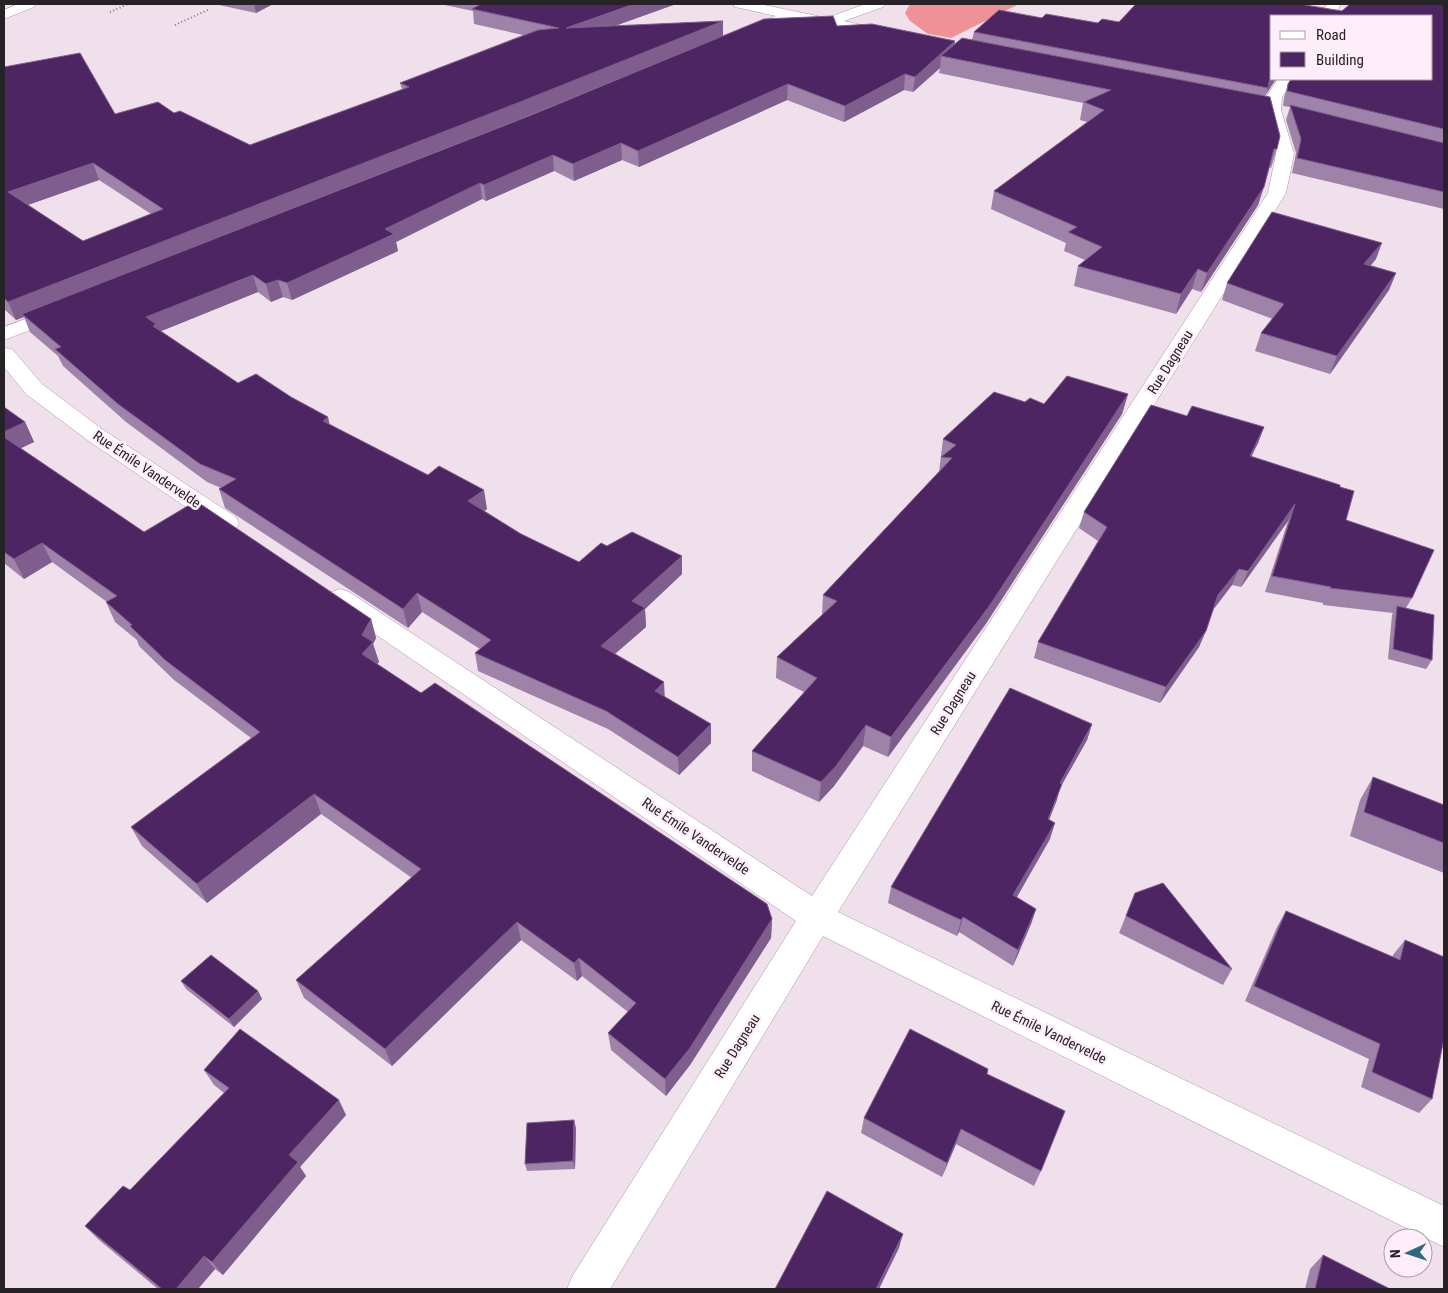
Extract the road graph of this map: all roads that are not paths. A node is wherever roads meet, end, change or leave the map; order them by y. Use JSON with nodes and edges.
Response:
{"nodes":[{"id":1,"x":29,"y":4,"type":"edge"},
{"id":2,"x":751,"y":4,"type":"edge"},
{"id":3,"x":878,"y":4,"type":"edge"},
{"id":4,"x":1334,"y":4,"type":"edge"},
{"id":5,"x":791,"y":14,"type":"junction"},
{"id":6,"x":4,"y":15,"type":"edge"},
{"id":7,"x":1327,"y":15,"type":"edge"},
{"id":8,"x":826,"y":22,"type":"junction"},
{"id":9,"x":893,"y":36,"type":"edge"},
{"id":10,"x":737,"y":37,"type":"edge"},
{"id":11,"x":1285,"y":80,"type":"edge"},
{"id":12,"x":77,"y":305,"type":"edge"},
{"id":13,"x":4,"y":334,"type":"edge"},
{"id":14,"x":4,"y":354,"type":"edge"},
{"id":15,"x":244,"y":534,"type":"edge"},
{"id":16,"x":318,"y":584,"type":"edge"},
{"id":17,"x":817,"y":917,"type":"junction"},
{"id":18,"x":1444,"y":1227,"type":"edge"},
{"id":19,"x":587,"y":1289,"type":"edge"}],
"edges":[{"from":1,"to":6,"type":"street"},
{"from":2,"to":5,"type":"street"},
{"from":3,"to":8,"type":"street"},
{"from":4,"to":7,"type":"street"},
{"from":5,"to":8,"type":"street"},
{"from":5,"to":10,"type":"street"},
{"from":8,"to":9,"type":"street"},
{"from":11,"to":17,"type":"street","name":"Rue Dagneau"},
{"from":12,"to":13,"type":"street"},
{"from":14,"to":15,"type":"street","name":"Rue Émile Vandervelde"},
{"from":16,"to":17,"type":"street","name":"Rue Émile Vandervelde"},
{"from":17,"to":18,"type":"street","name":"Rue Émile Vandervelde"},
{"from":17,"to":19,"type":"street","name":"Rue Dagneau"}]}
